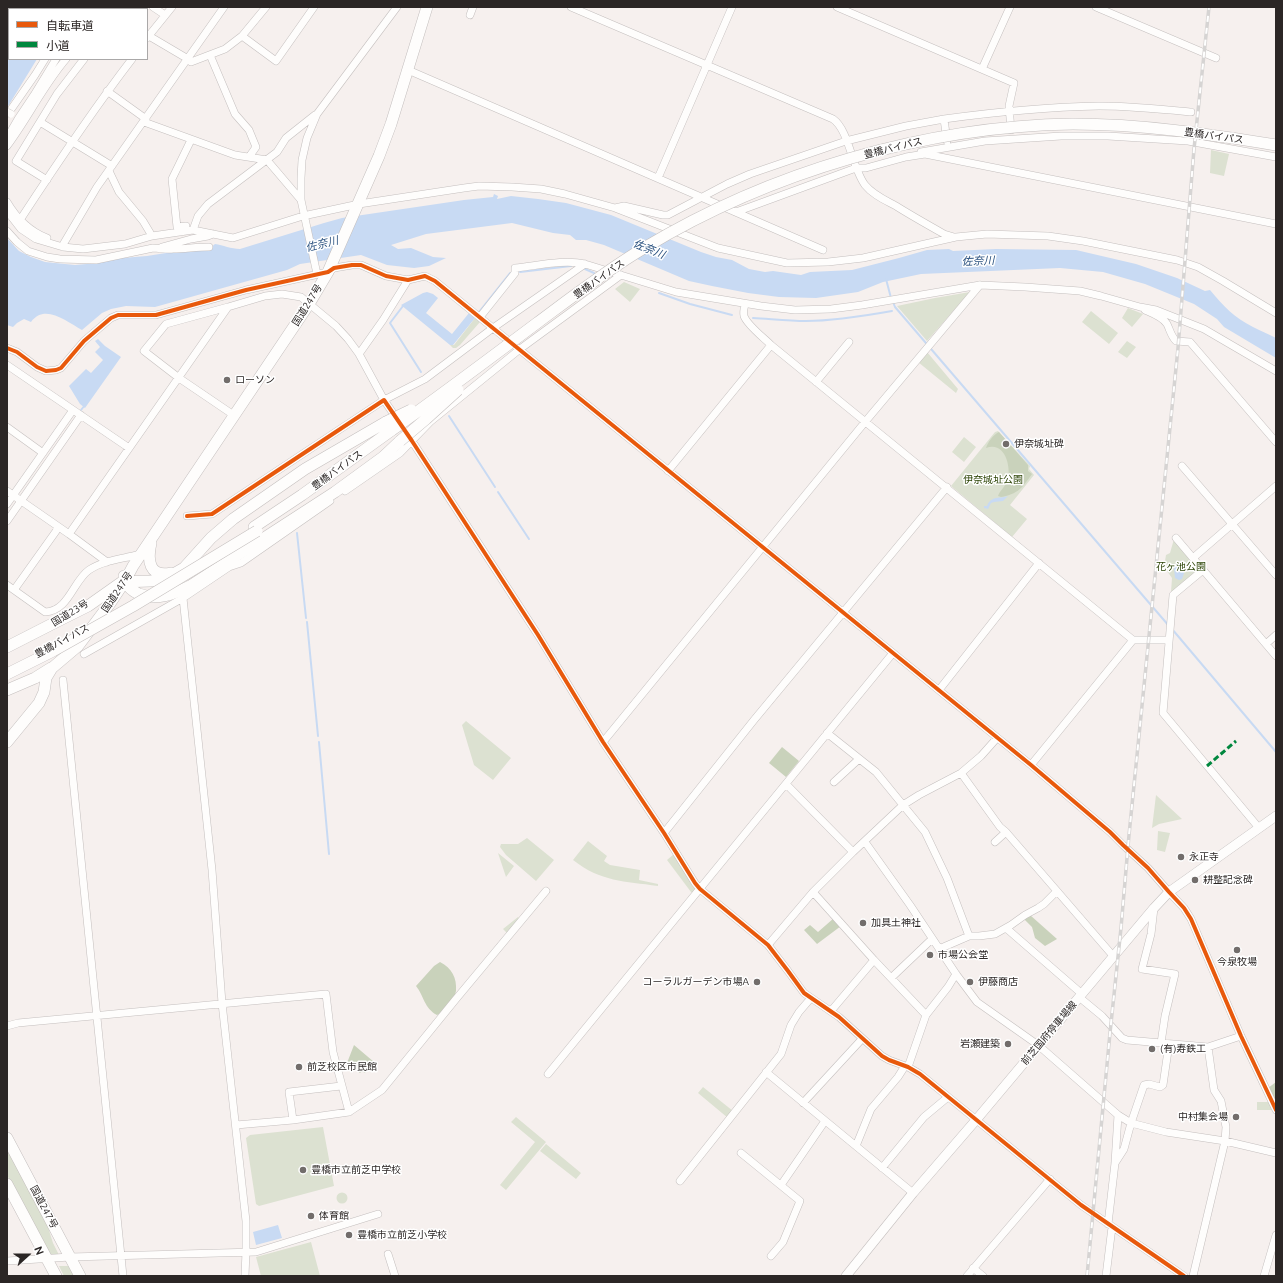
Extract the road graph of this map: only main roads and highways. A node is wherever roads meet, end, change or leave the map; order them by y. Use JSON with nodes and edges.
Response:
{"nodes":[{"id":1,"x":427,"y":7,"type":"edge"},
{"id":2,"x":1276,"y":145,"type":"edge"},
{"id":3,"x":1276,"y":149,"type":"edge"},
{"id":4,"x":393,"y":431,"type":"junction"},
{"id":5,"x":182,"y":494,"type":"junction"},
{"id":6,"x":256,"y":529,"type":"junction"},
{"id":7,"x":151,"y":541,"type":"junction"},
{"id":8,"x":181,"y":569,"type":"junction"},
{"id":9,"x":126,"y":575,"type":"junction"},
{"id":10,"x":151,"y":598,"type":"junction"},
{"id":11,"x":105,"y":609,"type":"junction"},
{"id":12,"x":7,"y":647,"type":"edge"},
{"id":13,"x":52,"y":668,"type":"junction"},
{"id":14,"x":7,"y":670,"type":"edge"},
{"id":15,"x":7,"y":674,"type":"edge"},
{"id":16,"x":7,"y":690,"type":"edge"},
{"id":17,"x":7,"y":742,"type":"edge"},
{"id":18,"x":1276,"y":816,"type":"edge"},
{"id":19,"x":7,"y":1138,"type":"edge"},
{"id":20,"x":7,"y":1184,"type":"edge"},
{"id":21,"x":56,"y":1276,"type":"edge"},
{"id":22,"x":80,"y":1276,"type":"edge"},
{"id":23,"x":846,"y":1276,"type":"edge"}],
"edges":[{"from":1,"to":5,"type":"highway","name":"国道247号"},
{"from":2,"to":4,"type":"highway","name":"豊橋バイパス","bridge":true},
{"from":3,"to":4,"type":"highway","name":"豊橋バイパス"},
{"from":4,"to":6,"type":"highway","name":"豊橋バイパス"},
{"from":4,"to":8,"type":"highway"},
{"from":4,"to":10,"type":"highway"},
{"from":5,"to":7,"type":"highway","name":"国道247号"},
{"from":5,"to":9,"type":"highway","name":"国道247号"},
{"from":6,"to":14,"type":"highway","name":"豊橋バイパス"},
{"from":6,"to":15,"type":"highway","name":"豊橋バイパス","bridge":true},
{"from":7,"to":8,"type":"highway"},
{"from":7,"to":9,"type":"highway","name":"国道247号"},
{"from":8,"to":9,"type":"highway"},
{"from":9,"to":10,"type":"highway"},
{"from":9,"to":11,"type":"highway","name":"国道247号"},
{"from":9,"to":12,"type":"highway","name":"国道23号"},
{"from":10,"to":11,"type":"highway"},
{"from":11,"to":13,"type":"highway","name":"国道247号"},
{"from":13,"to":16,"type":"highway"},
{"from":13,"to":17,"type":"highway","name":"国道247号"},
{"from":18,"to":23,"type":"main road","name":"前芝国府停車場線"},
{"from":19,"to":22,"type":"highway","name":"国道247号"},
{"from":20,"to":21,"type":"highway"}]}
